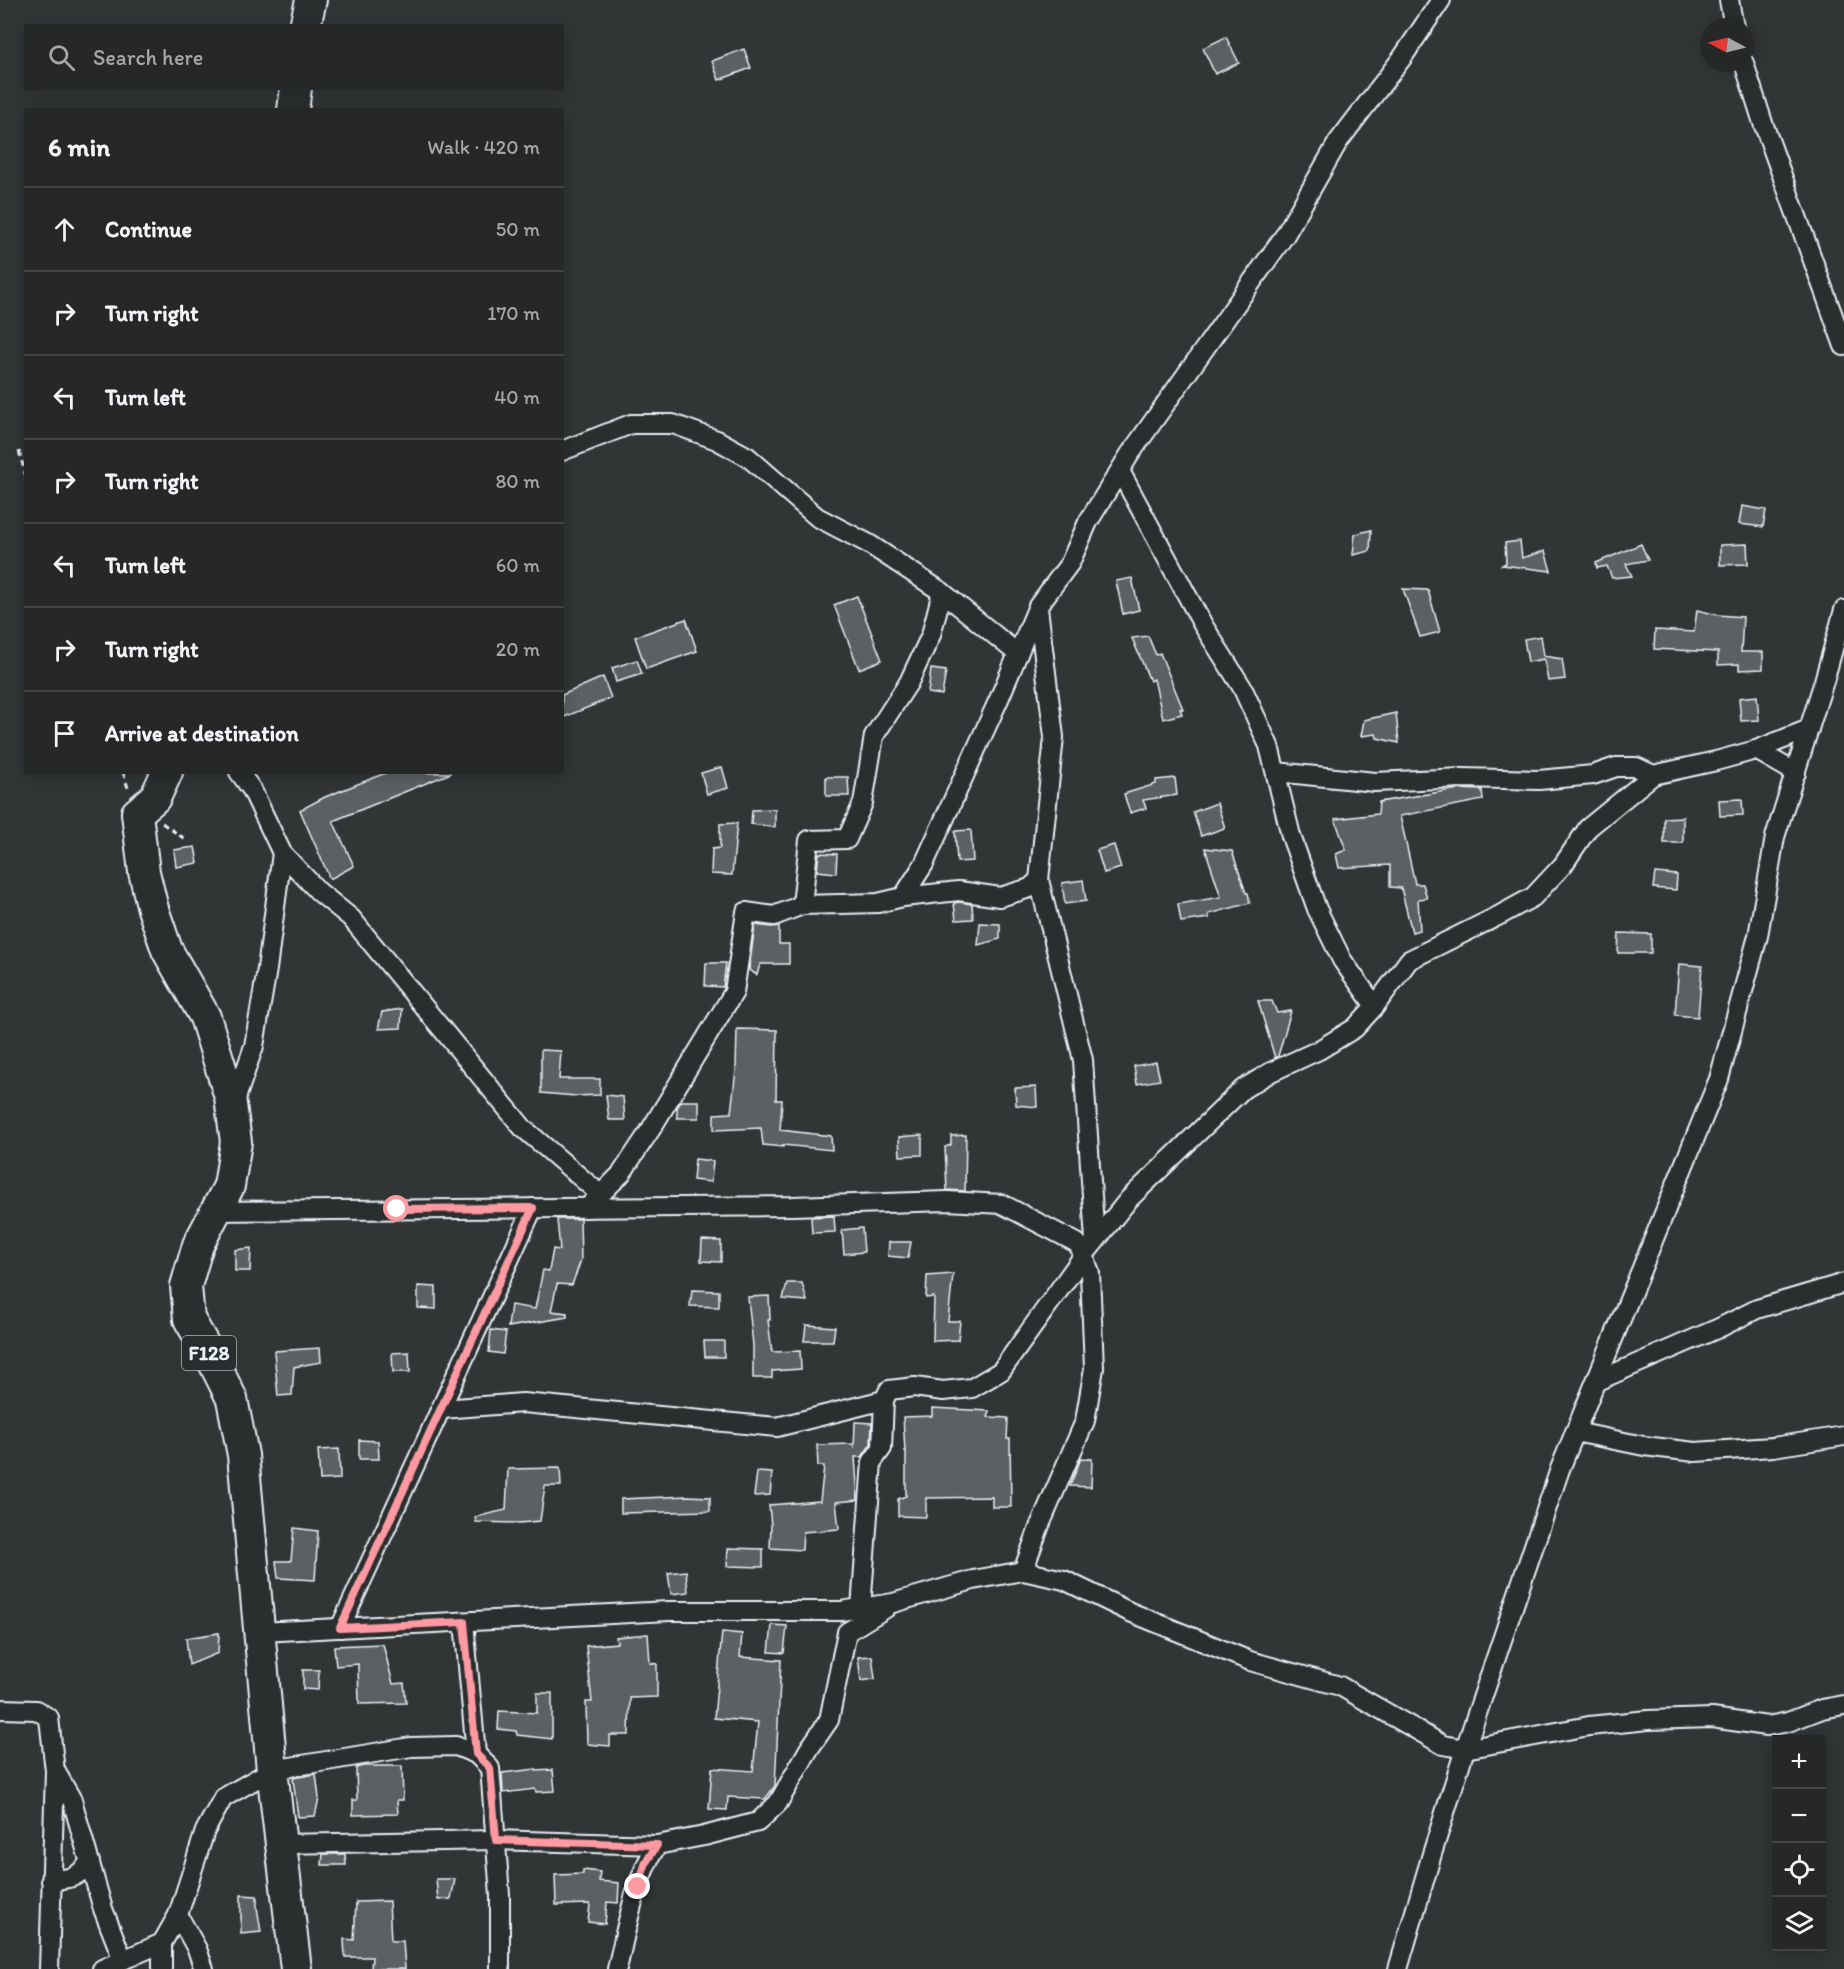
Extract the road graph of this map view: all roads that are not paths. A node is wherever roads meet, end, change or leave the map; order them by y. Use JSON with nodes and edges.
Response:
{"nodes":[{"id":1,"x":311,"y":0,"type":"edge"},
{"id":2,"x":1441,"y":0,"type":"edge"},
{"id":3,"x":1729,"y":0,"type":"edge"},
{"id":4,"x":1732,"y":18,"type":"edge"},
{"id":5,"x":305,"y":24,"type":"edge"},
{"id":6,"x":1747,"y":72,"type":"edge"},
{"id":7,"x":296,"y":90,"type":"edge"},
{"id":8,"x":293,"y":108,"type":"edge"},
{"id":9,"x":1844,"y":346,"type":"edge"},
{"id":10,"x":564,"y":450,"type":"edge"},
{"id":11,"x":1120,"y":471,"type":"junction"},
{"id":12,"x":942,"y":592,"type":"junction"},
{"id":13,"x":1038,"y":606,"type":"junction"},
{"id":14,"x":1844,"y":610,"type":"edge"},
{"id":15,"x":1018,"y":654,"type":"junction"},
{"id":16,"x":1809,"y":729,"type":"junction"},
{"id":17,"x":1756,"y":750,"type":"junction"},
{"id":18,"x":1276,"y":772,"type":"junction"},
{"id":19,"x":1796,"y":773,"type":"junction"},
{"id":20,"x":166,"y":774,"type":"edge"},
{"id":21,"x":240,"y":774,"type":"edge"},
{"id":22,"x":1653,"y":775,"type":"junction"},
{"id":23,"x":282,"y":853,"type":"junction"},
{"id":24,"x":1039,"y":880,"type":"junction"},
{"id":25,"x":903,"y":897,"type":"junction"},
{"id":26,"x":802,"y":905,"type":"junction"},
{"id":27,"x":1375,"y":1006,"type":"junction"},
{"id":28,"x":232,"y":1110,"type":"junction"},
{"id":29,"x":601,"y":1195,"type":"junction"},
{"id":30,"x":533,"y":1208,"type":"junction"},
{"id":31,"x":587,"y":1208,"type":"junction"},
{"id":32,"x":216,"y":1211,"type":"junction"},
{"id":33,"x":1090,"y":1248,"type":"junction"},
{"id":34,"x":1844,"y":1283,"type":"edge"},
{"id":35,"x":1597,"y":1381,"type":"junction"},
{"id":36,"x":884,"y":1400,"type":"junction"},
{"id":37,"x":441,"y":1409,"type":"junction"},
{"id":38,"x":1575,"y":1432,"type":"junction"},
{"id":39,"x":1844,"y":1436,"type":"edge"},
{"id":40,"x":1023,"y":1571,"type":"junction"},
{"id":41,"x":893,"y":1604,"type":"junction"},
{"id":42,"x":861,"y":1608,"type":"junction"},
{"id":43,"x":464,"y":1622,"type":"junction"},
{"id":44,"x":340,"y":1628,"type":"junction"},
{"id":45,"x":260,"y":1632,"type":"junction"},
{"id":46,"x":1844,"y":1705,"type":"edge"},
{"id":47,"x":0,"y":1709,"type":"edge"},
{"id":48,"x":1465,"y":1749,"type":"junction"},
{"id":49,"x":476,"y":1754,"type":"junction"},
{"id":50,"x":272,"y":1770,"type":"junction"},
{"id":51,"x":56,"y":1771,"type":"junction"},
{"id":52,"x":496,"y":1840,"type":"junction"},
{"id":53,"x":281,"y":1844,"type":"junction"},
{"id":54,"x":657,"y":1845,"type":"junction"},
{"id":55,"x":90,"y":1862,"type":"junction"},
{"id":56,"x":51,"y":1880,"type":"junction"},
{"id":57,"x":178,"y":1915,"type":"junction"},
{"id":58,"x":162,"y":1943,"type":"junction"},
{"id":59,"x":123,"y":1960,"type":"junction"},
{"id":60,"x":49,"y":1969,"type":"edge"},
{"id":61,"x":102,"y":1969,"type":"edge"},
{"id":62,"x":162,"y":1969,"type":"edge"},
{"id":63,"x":204,"y":1969,"type":"edge"},
{"id":64,"x":296,"y":1969,"type":"edge"},
{"id":65,"x":500,"y":1969,"type":"edge"},
{"id":66,"x":617,"y":1969,"type":"edge"},
{"id":67,"x":1398,"y":1969,"type":"edge"}],
"edges":[{"from":1,"to":5,"type":"main road"},
{"from":2,"to":11,"type":"street"},
{"from":3,"to":4,"type":"street"},
{"from":6,"to":9,"type":"street"},
{"from":7,"to":8,"type":"main road"},
{"from":10,"to":12,"type":"street"},
{"from":11,"to":13,"type":"street"},
{"from":11,"to":18,"type":"street"},
{"from":12,"to":15,"type":"street"},
{"from":12,"to":26,"type":"street"},
{"from":13,"to":15,"type":"street"},
{"from":13,"to":24,"type":"street"},
{"from":14,"to":16,"type":"street"},
{"from":15,"to":25,"type":"street"},
{"from":16,"to":17,"type":"street"},
{"from":16,"to":19,"type":"street"},
{"from":17,"to":19,"type":"street"},
{"from":17,"to":22,"type":"street"},
{"from":18,"to":22,"type":"street"},
{"from":18,"to":27,"type":"street"},
{"from":19,"to":35,"type":"street"},
{"from":20,"to":28,"type":"main road","number":"F128"},
{"from":21,"to":23,"type":"street"},
{"from":22,"to":27,"type":"street"},
{"from":23,"to":28,"type":"street"},
{"from":23,"to":29,"type":"street"},
{"from":24,"to":25,"type":"street"},
{"from":24,"to":33,"type":"street"},
{"from":25,"to":26,"type":"street"},
{"from":26,"to":29,"type":"street"},
{"from":27,"to":33,"type":"street"},
{"from":28,"to":32,"type":"main road","number":"F128"},
{"from":29,"to":31,"type":"street"},
{"from":30,"to":31,"type":"street"},
{"from":30,"to":32,"type":"street"},
{"from":30,"to":37,"type":"street"},
{"from":31,"to":33,"type":"street"},
{"from":32,"to":45,"type":"main road","number":"F128"},
{"from":33,"to":36,"type":"street"},
{"from":33,"to":40,"type":"street"},
{"from":34,"to":35,"type":"street"},
{"from":35,"to":38,"type":"street"},
{"from":36,"to":37,"type":"street"},
{"from":36,"to":42,"type":"street"},
{"from":37,"to":44,"type":"street"},
{"from":38,"to":39,"type":"street"},
{"from":38,"to":48,"type":"street"},
{"from":40,"to":41,"type":"street"},
{"from":40,"to":48,"type":"street"},
{"from":41,"to":42,"type":"street"},
{"from":41,"to":54,"type":"street"},
{"from":42,"to":43,"type":"street"},
{"from":43,"to":44,"type":"street"},
{"from":43,"to":49,"type":"street"},
{"from":44,"to":45,"type":"street"},
{"from":45,"to":50,"type":"main road","number":"F128"},
{"from":46,"to":48,"type":"street"},
{"from":47,"to":51,"type":"street"},
{"from":48,"to":67,"type":"street"},
{"from":49,"to":50,"type":"street"},
{"from":49,"to":52,"type":"street"},
{"from":50,"to":53,"type":"main road","number":"F128"},
{"from":50,"to":57,"type":"street"},
{"from":51,"to":55,"type":"street"},
{"from":51,"to":56,"type":"street"},
{"from":52,"to":53,"type":"street"},
{"from":52,"to":54,"type":"street"},
{"from":52,"to":65,"type":"street"},
{"from":53,"to":64,"type":"main road","number":"F128"},
{"from":54,"to":66,"type":"street"},
{"from":55,"to":56,"type":"street"},
{"from":55,"to":59,"type":"street"},
{"from":56,"to":60,"type":"street"},
{"from":57,"to":58,"type":"street"},
{"from":57,"to":63,"type":"street"},
{"from":58,"to":59,"type":"street"},
{"from":58,"to":62,"type":"street"},
{"from":59,"to":61,"type":"street"}]}
